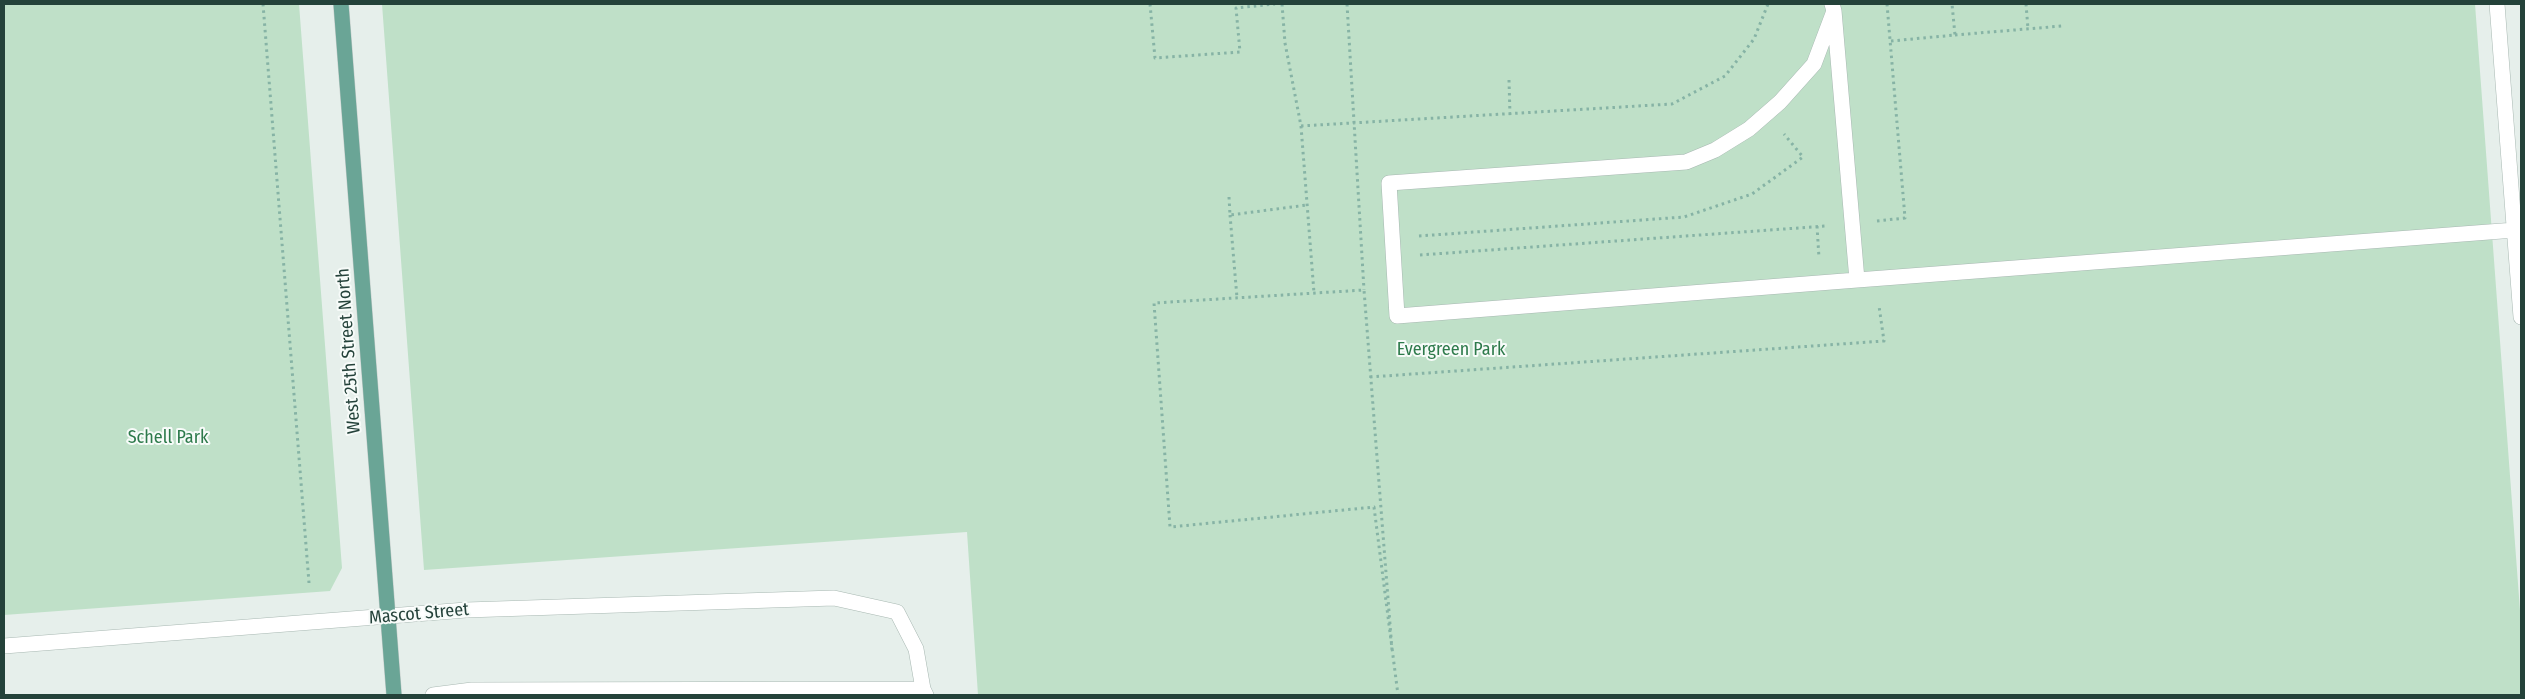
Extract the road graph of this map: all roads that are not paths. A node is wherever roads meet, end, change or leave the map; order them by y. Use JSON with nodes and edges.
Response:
{"nodes":[{"id":1,"x":341,"y":4,"type":"edge"},
{"id":2,"x":2497,"y":4,"type":"edge"},
{"id":3,"x":1833,"y":7,"type":"edge"},
{"id":4,"x":2515,"y":230,"type":"junction"},
{"id":5,"x":1857,"y":280,"type":"junction"},
{"id":6,"x":2521,"y":317,"type":"edge"},
{"id":7,"x":388,"y":617,"type":"junction"},
{"id":8,"x":4,"y":646,"type":"edge"},
{"id":9,"x":925,"y":692,"type":"edge"},
{"id":10,"x":539,"y":693,"type":"edge"},
{"id":11,"x":394,"y":695,"type":"edge"},
{"id":12,"x":433,"y":695,"type":"edge"}],
"edges":[{"from":1,"to":7,"type":"main road","name":"West 25th Street North"},
{"from":2,"to":4,"type":"street"},
{"from":3,"to":5,"type":"street"},
{"from":3,"to":5,"type":"street"},
{"from":4,"to":5,"type":"street"},
{"from":4,"to":6,"type":"street"},
{"from":7,"to":8,"type":"street","name":"Mascot Street"},
{"from":7,"to":9,"type":"street","name":"Mascot Street"},
{"from":7,"to":11,"type":"main road","name":"West 25th Street North"},
{"from":9,"to":10,"type":"street"},
{"from":10,"to":12,"type":"street"}]}
